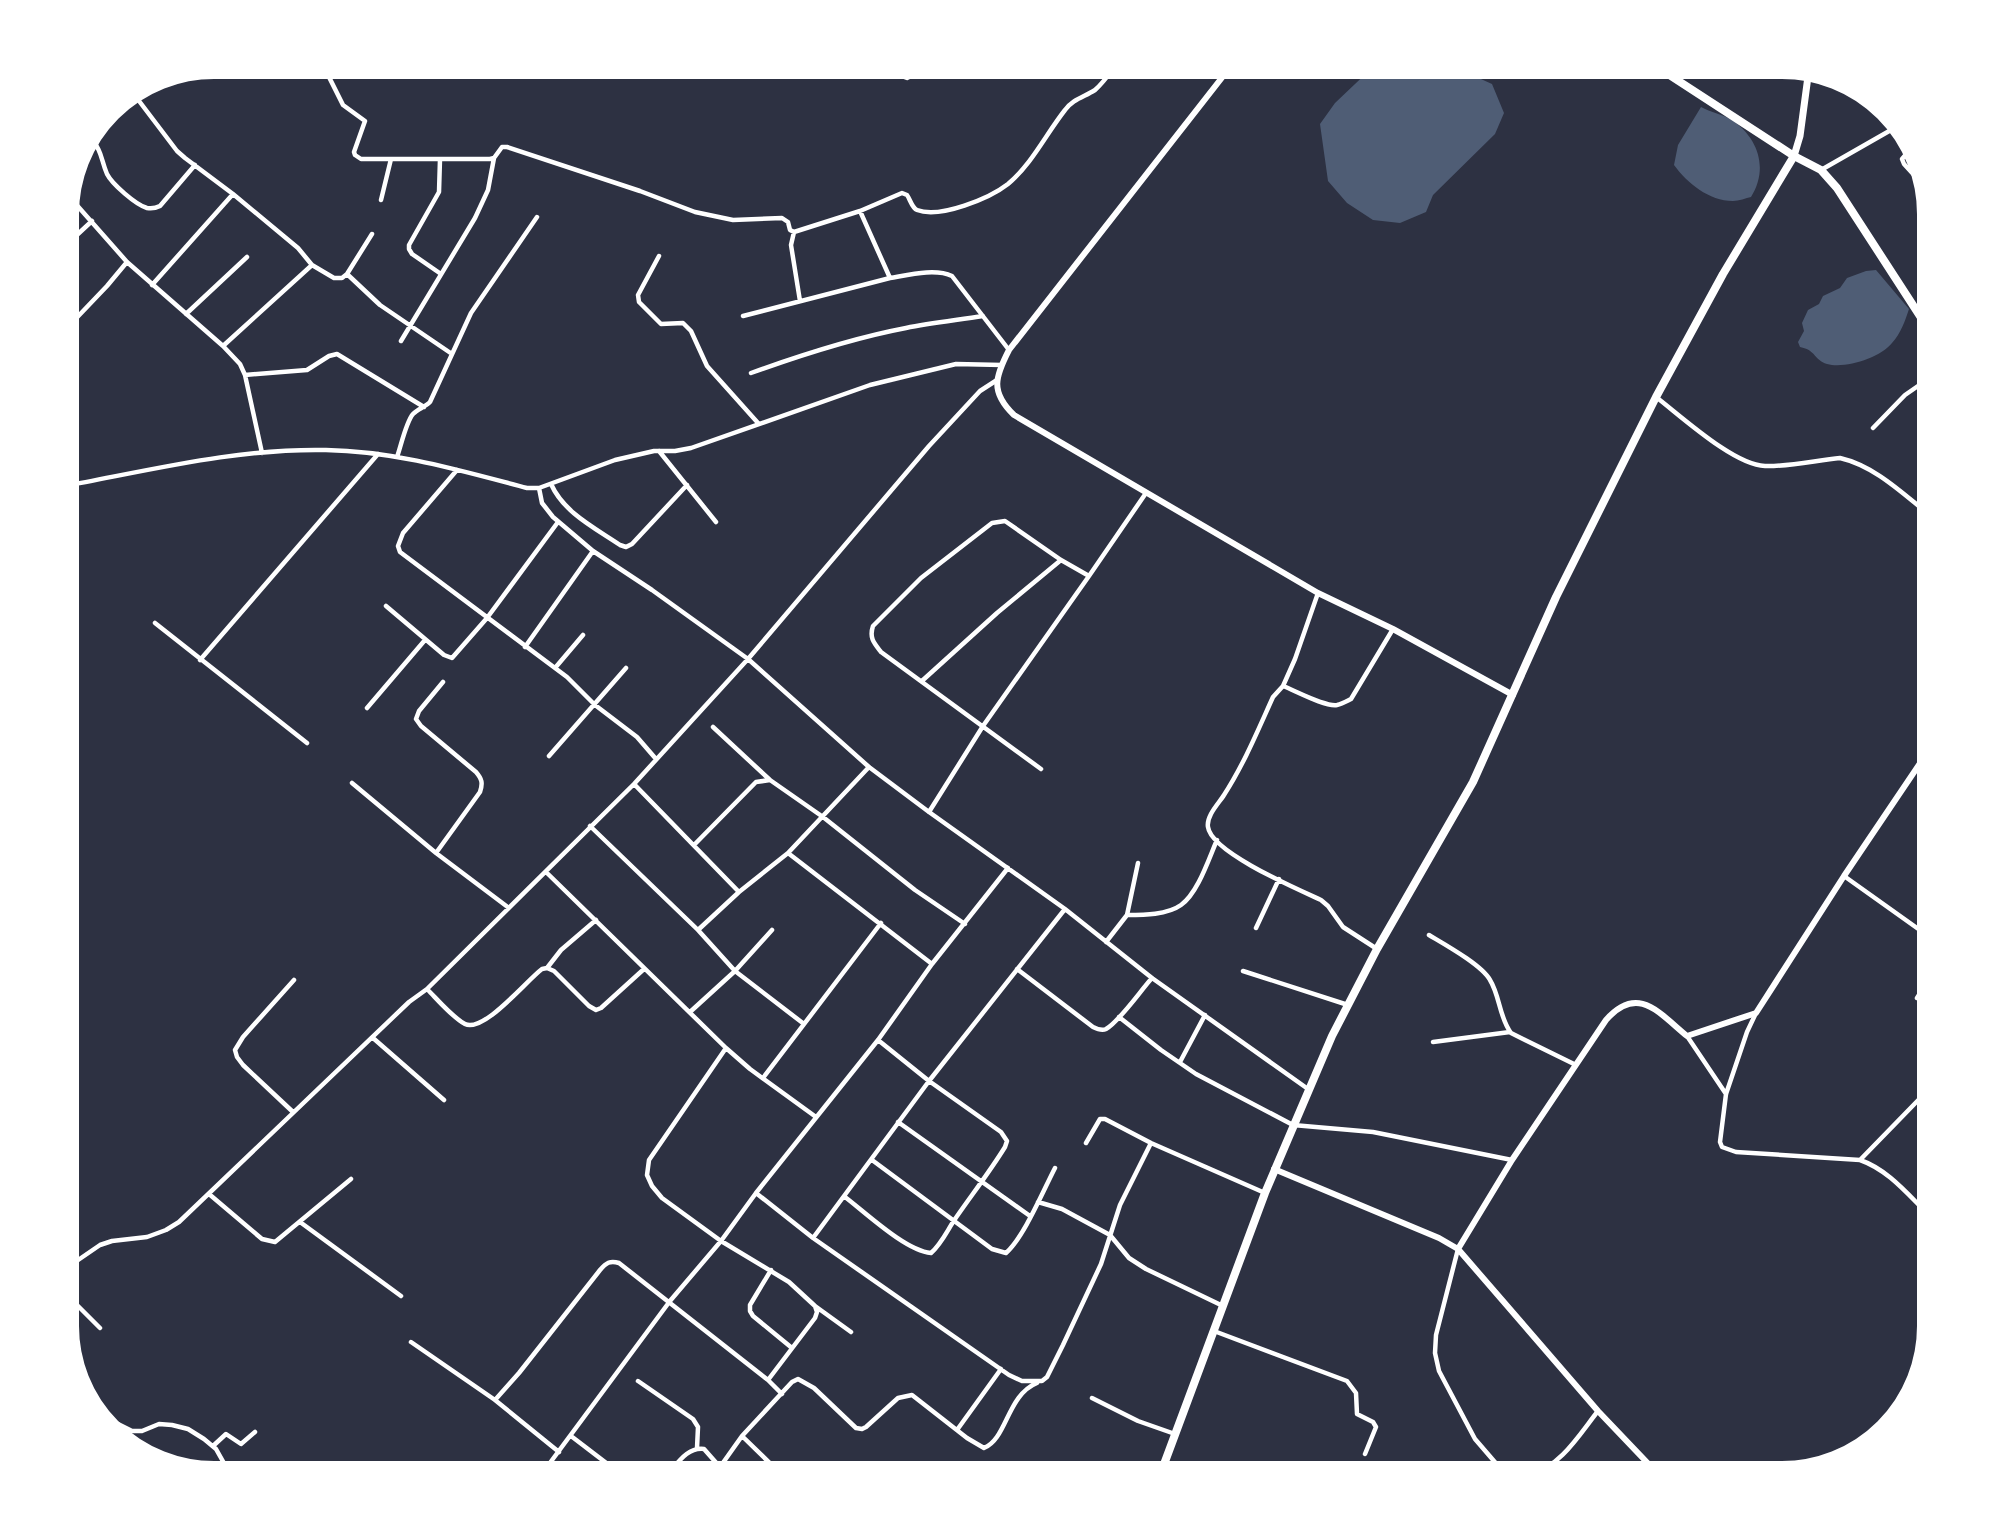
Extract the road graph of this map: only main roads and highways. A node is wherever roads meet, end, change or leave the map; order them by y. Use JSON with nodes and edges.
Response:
{"nodes":[{"id":1,"x":1670,"y":75,"type":"edge"},
{"id":2,"x":1808,"y":78,"type":"edge"},
{"id":3,"x":1794,"y":156,"type":"junction"},
{"id":4,"x":1921,"y":316,"type":"edge"},
{"id":5,"x":1164,"y":1465,"type":"edge"}],
"edges":[{"from":1,"to":3,"type":"highway"},
{"from":2,"to":3,"type":"main road"},
{"from":3,"to":4,"type":"main road"},
{"from":3,"to":5,"type":"highway"}]}
